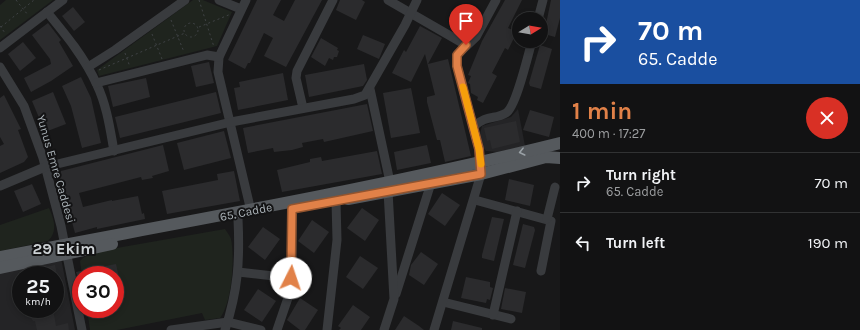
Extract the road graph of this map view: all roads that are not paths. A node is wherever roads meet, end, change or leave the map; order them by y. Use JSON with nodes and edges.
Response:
{"nodes":[{"id":1,"x":63,"y":0,"type":"edge"},
{"id":2,"x":185,"y":0,"type":"edge"},
{"id":3,"x":219,"y":0,"type":"edge"},
{"id":4,"x":246,"y":0,"type":"edge"},
{"id":5,"x":333,"y":0,"type":"edge"},
{"id":6,"x":388,"y":0,"type":"edge"},
{"id":7,"x":417,"y":0,"type":"edge"},
{"id":8,"x":496,"y":0,"type":"edge"},
{"id":9,"x":543,"y":0,"type":"edge"},
{"id":10,"x":174,"y":3,"type":"edge"},
{"id":11,"x":47,"y":12,"type":"junction"},
{"id":12,"x":240,"y":12,"type":"junction"},
{"id":13,"x":411,"y":12,"type":"junction"},
{"id":14,"x":540,"y":12,"type":"edge"},
{"id":15,"x":466,"y":45,"type":"junction"},
{"id":16,"x":0,"y":48,"type":"edge"},
{"id":17,"x":530,"y":48,"type":"edge"},
{"id":18,"x":218,"y":56,"type":"junction"},
{"id":19,"x":0,"y":67,"type":"edge"},
{"id":20,"x":90,"y":70,"type":"junction"},
{"id":21,"x":96,"y":82,"type":"junction"},
{"id":22,"x":370,"y":88,"type":"junction"},
{"id":23,"x":303,"y":108,"type":"junction"},
{"id":24,"x":231,"y":122,"type":"junction"},
{"id":25,"x":473,"y":127,"type":"junction"},
{"id":26,"x":560,"y":143,"type":"edge"},
{"id":27,"x":114,"y":151,"type":"junction"},
{"id":28,"x":560,"y":158,"type":"edge"},
{"id":29,"x":45,"y":168,"type":"junction"},
{"id":30,"x":481,"y":168,"type":"junction"},
{"id":31,"x":432,"y":182,"type":"junction"},
{"id":32,"x":0,"y":186,"type":"edge"},
{"id":33,"x":389,"y":186,"type":"junction"},
{"id":34,"x":555,"y":186,"type":"dead end"},
{"id":35,"x":475,"y":200,"type":"junction"},
{"id":36,"x":336,"y":201,"type":"junction"},
{"id":37,"x":292,"y":209,"type":"junction"},
{"id":38,"x":251,"y":211,"type":"junction"},
{"id":39,"x":517,"y":211,"type":"junction"},
{"id":40,"x":238,"y":219,"type":"junction"},
{"id":41,"x":547,"y":219,"type":"junction"},
{"id":42,"x":65,"y":249,"type":"junction"},
{"id":43,"x":0,"y":257,"type":"edge"},
{"id":44,"x":0,"y":268,"type":"edge"},
{"id":45,"x":541,"y":271,"type":"dead end"},
{"id":46,"x":238,"y":272,"type":"junction"},
{"id":47,"x":291,"y":278,"type":"junction"},
{"id":48,"x":394,"y":299,"type":"junction"},
{"id":49,"x":443,"y":302,"type":"junction"},
{"id":50,"x":493,"y":315,"type":"junction"},
{"id":51,"x":511,"y":319,"type":"dead end"},
{"id":52,"x":226,"y":326,"type":"edge"},
{"id":53,"x":82,"y":330,"type":"edge"},
{"id":54,"x":171,"y":330,"type":"edge"},
{"id":55,"x":261,"y":330,"type":"edge"},
{"id":56,"x":277,"y":330,"type":"edge"},
{"id":57,"x":327,"y":330,"type":"edge"},
{"id":58,"x":384,"y":330,"type":"edge"},
{"id":59,"x":434,"y":330,"type":"edge"}],
"edges":[{"from":1,"to":11,"type":"street"},
{"from":2,"to":10,"type":"street"},
{"from":3,"to":12,"type":"street"},
{"from":4,"to":12,"type":"street"},
{"from":5,"to":23,"type":"street"},
{"from":6,"to":13,"type":"street"},
{"from":7,"to":13,"type":"street"},
{"from":8,"to":15,"type":"street"},
{"from":9,"to":14,"type":"street"},
{"from":10,"to":20,"type":"street"},
{"from":11,"to":16,"type":"street"},
{"from":11,"to":20,"type":"street"},
{"from":12,"to":18,"type":"street"},
{"from":13,"to":15,"type":"street"},
{"from":13,"to":22,"type":"street"},
{"from":15,"to":25,"type":"street"},
{"from":17,"to":25,"type":"street"},
{"from":18,"to":21,"type":"street"},
{"from":18,"to":24,"type":"street"},
{"from":19,"to":29,"type":"street","name":"Yunus Emre Caddesi"},
{"from":20,"to":21,"type":"street"},
{"from":21,"to":27,"type":"street"},
{"from":22,"to":23,"type":"street"},
{"from":22,"to":33,"type":"street"},
{"from":23,"to":24,"type":"street"},
{"from":24,"to":27,"type":"street"},
{"from":24,"to":38,"type":"street"},
{"from":25,"to":30,"type":"street"},
{"from":26,"to":30,"type":"main road","name":"65. Cadde","one_way":true},
{"from":27,"to":29,"type":"street"},
{"from":28,"to":30,"type":"main road","name":"65. Cadde"},
{"from":29,"to":32,"type":"street"},
{"from":29,"to":42,"type":"street","name":"Yunus Emre Caddesi"},
{"from":30,"to":31,"type":"main road","name":"65. Cadde"},
{"from":30,"to":33,"type":"main road","name":"65. Cadde"},
{"from":30,"to":35,"type":"street"},
{"from":31,"to":33,"type":"main road","name":"65. Cadde"},
{"from":31,"to":48,"type":"street"},
{"from":33,"to":36,"type":"main road","name":"65. Cadde"},
{"from":33,"to":38,"type":"main road","name":"65. Cadde"},
{"from":33,"to":48,"type":"street"},
{"from":34,"to":41,"type":"street"},
{"from":35,"to":39,"type":"street"},
{"from":35,"to":49,"type":"street"},
{"from":36,"to":37,"type":"main road","name":"65. Cadde"},
{"from":36,"to":57,"type":"street"},
{"from":37,"to":40,"type":"main road","name":"65. Cadde"},
{"from":37,"to":47,"type":"street"},
{"from":38,"to":42,"type":"main road","name":"65. Cadde"},
{"from":39,"to":41,"type":"street"},
{"from":39,"to":50,"type":"street"},
{"from":40,"to":42,"type":"main road","name":"65. Cadde"},
{"from":40,"to":46,"type":"street"},
{"from":41,"to":45,"type":"street"},
{"from":42,"to":43,"type":"main road","name":"65. Cadde"},
{"from":42,"to":44,"type":"main road","name":"65. Cadde"},
{"from":42,"to":53,"type":"street","name":"Yunus Emre Caddesi"},
{"from":46,"to":47,"type":"street"},
{"from":46,"to":52,"type":"street"},
{"from":47,"to":56,"type":"street"},
{"from":48,"to":58,"type":"street"},
{"from":49,"to":50,"type":"street"},
{"from":49,"to":59,"type":"street"},
{"from":50,"to":51,"type":"street"},
{"from":52,"to":54,"type":"street"},
{"from":52,"to":55,"type":"street"}]}
